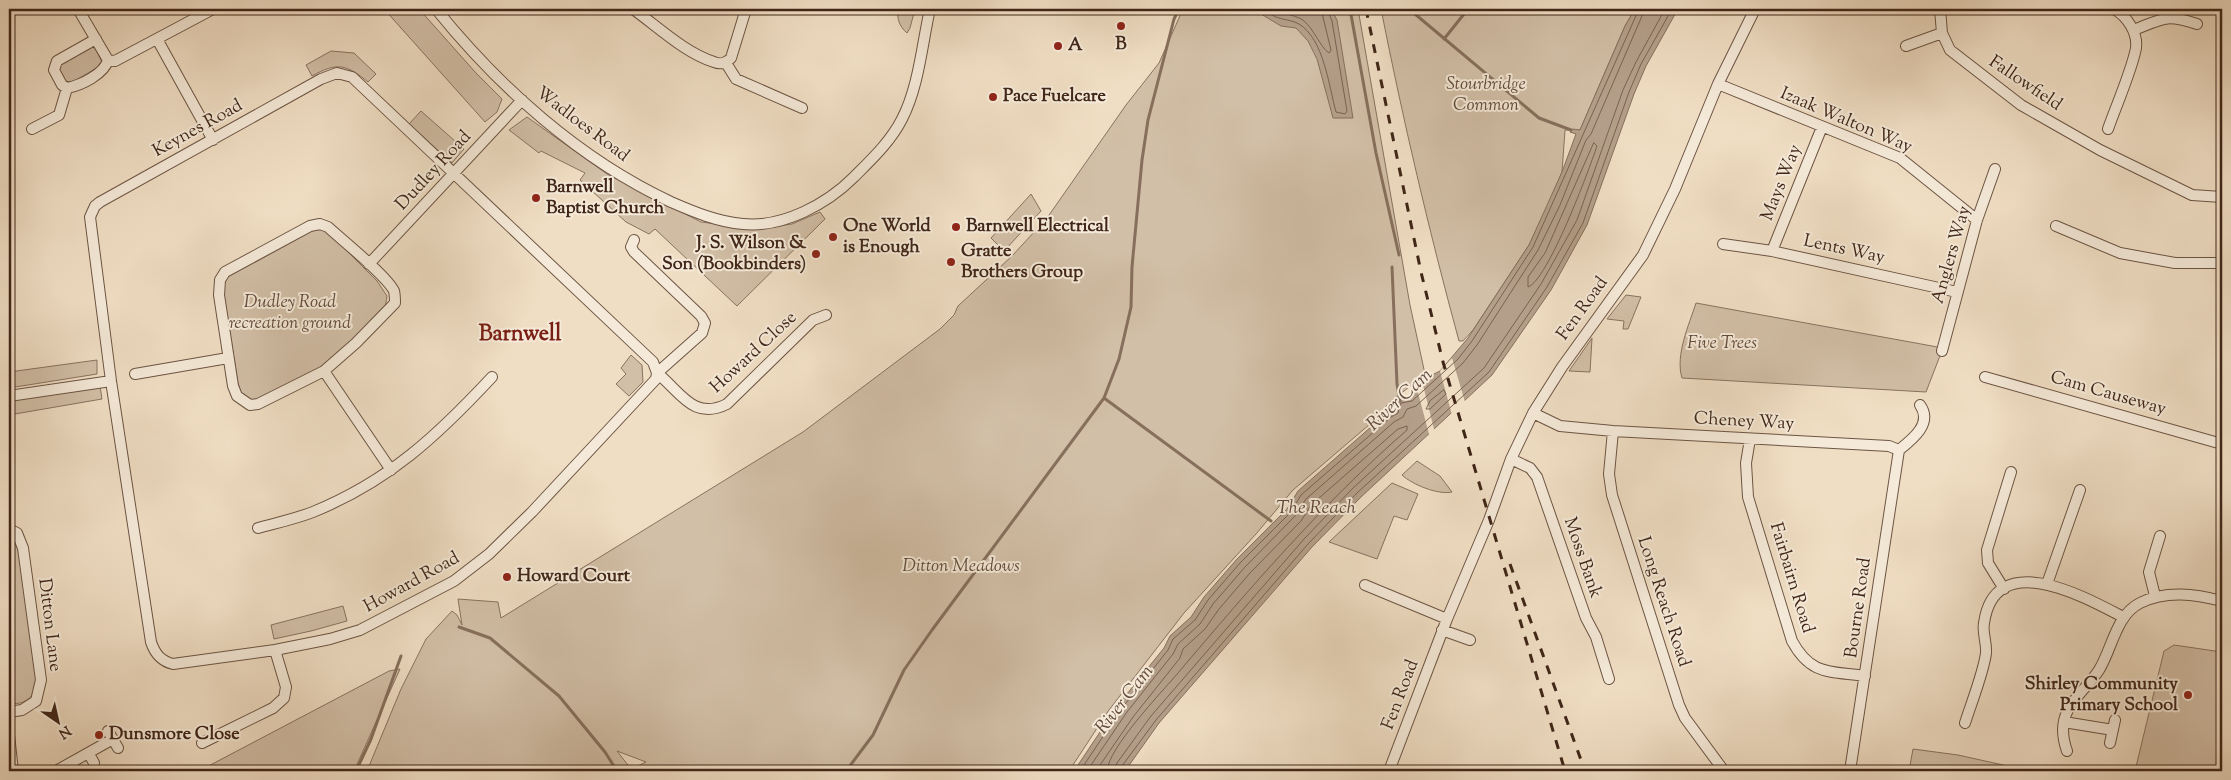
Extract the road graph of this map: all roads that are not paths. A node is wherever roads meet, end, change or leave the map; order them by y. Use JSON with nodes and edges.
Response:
{"nodes":[{"id":1,"x":78,"y":9,"type":"edge"},
{"id":2,"x":213,"y":9,"type":"edge"},
{"id":3,"x":436,"y":9,"type":"edge"},
{"id":4,"x":633,"y":9,"type":"edge"},
{"id":5,"x":746,"y":9,"type":"edge"},
{"id":6,"x":930,"y":9,"type":"edge"},
{"id":7,"x":1755,"y":9,"type":"edge"},
{"id":8,"x":1940,"y":9,"type":"edge"},
{"id":9,"x":2114,"y":9,"type":"edge"},
{"id":10,"x":2191,"y":25,"type":"dead end"},
{"id":11,"x":2134,"y":30,"type":"junction"},
{"id":12,"x":1942,"y":33,"type":"junction"},
{"id":13,"x":96,"y":39,"type":"junction"},
{"id":14,"x":157,"y":39,"type":"junction"},
{"id":15,"x":1906,"y":46,"type":"dead end"},
{"id":16,"x":108,"y":60,"type":"junction"},
{"id":17,"x":726,"y":62,"type":"junction"},
{"id":18,"x":1718,"y":84,"type":"junction"},
{"id":19,"x":67,"y":88,"type":"junction"},
{"id":20,"x":522,"y":100,"type":"junction"},
{"id":21,"x":802,"y":108,"type":"dead end"},
{"id":22,"x":1822,"y":127,"type":"junction"},
{"id":23,"x":32,"y":129,"type":"dead end"},
{"id":24,"x":2108,"y":129,"type":"dead end"},
{"id":25,"x":213,"y":140,"type":"junction"},
{"id":26,"x":2104,"y":140,"type":"dead end"},
{"id":27,"x":2100,"y":150,"type":"junction"},
{"id":28,"x":1995,"y":169,"type":"dead end"},
{"id":29,"x":454,"y":173,"type":"junction"},
{"id":30,"x":2222,"y":197,"type":"edge"},
{"id":31,"x":1977,"y":220,"type":"junction"},
{"id":32,"x":2056,"y":226,"type":"dead end"},
{"id":33,"x":634,"y":240,"type":"dead end"},
{"id":34,"x":1723,"y":244,"type":"dead end"},
{"id":35,"x":1772,"y":251,"type":"junction"},
{"id":36,"x":2222,"y":263,"type":"edge"},
{"id":37,"x":369,"y":264,"type":"junction"},
{"id":38,"x":1957,"y":292,"type":"junction"},
{"id":39,"x":826,"y":315,"type":"dead end"},
{"id":40,"x":1942,"y":351,"type":"dead end"},
{"id":41,"x":228,"y":358,"type":"junction"},
{"id":42,"x":324,"y":371,"type":"junction"},
{"id":43,"x":657,"y":373,"type":"junction"},
{"id":44,"x":135,"y":374,"type":"dead end"},
{"id":45,"x":492,"y":377,"type":"dead end"},
{"id":46,"x":1985,"y":377,"type":"dead end"},
{"id":47,"x":111,"y":381,"type":"junction"},
{"id":48,"x":9,"y":396,"type":"edge"},
{"id":49,"x":1920,"y":404,"type":"dead end"},
{"id":50,"x":1534,"y":413,"type":"junction"},
{"id":51,"x":1613,"y":431,"type":"junction"},
{"id":52,"x":1750,"y":439,"type":"junction"},
{"id":53,"x":2222,"y":444,"type":"edge"},
{"id":54,"x":1899,"y":450,"type":"junction"},
{"id":55,"x":1511,"y":459,"type":"junction"},
{"id":56,"x":391,"y":470,"type":"junction"},
{"id":57,"x":2011,"y":472,"type":"dead end"},
{"id":58,"x":2080,"y":490,"type":"dead end"},
{"id":59,"x":9,"y":529,"type":"edge"},
{"id":60,"x":258,"y":529,"type":"dead end"},
{"id":61,"x":2160,"y":536,"type":"dead end"},
{"id":62,"x":2046,"y":584,"type":"junction"},
{"id":63,"x":1365,"y":585,"type":"dead end"},
{"id":64,"x":2004,"y":589,"type":"junction"},
{"id":65,"x":2155,"y":596,"type":"junction"},
{"id":66,"x":2222,"y":601,"type":"edge"},
{"id":67,"x":2123,"y":617,"type":"junction"},
{"id":68,"x":1446,"y":619,"type":"junction"},
{"id":69,"x":1442,"y":630,"type":"junction"},
{"id":70,"x":1470,"y":640,"type":"dead end"},
{"id":71,"x":275,"y":650,"type":"junction"},
{"id":72,"x":1865,"y":676,"type":"junction"},
{"id":73,"x":1609,"y":679,"type":"dead end"},
{"id":74,"x":9,"y":712,"type":"edge"},
{"id":75,"x":2115,"y":720,"type":"dead end"},
{"id":76,"x":2064,"y":722,"type":"junction"},
{"id":77,"x":1965,"y":723,"type":"dead end"},
{"id":78,"x":2113,"y":730,"type":"junction"},
{"id":79,"x":9,"y":735,"type":"edge"},
{"id":80,"x":113,"y":740,"type":"dead end"},
{"id":81,"x":202,"y":744,"type":"dead end"},
{"id":82,"x":2110,"y":744,"type":"dead end"},
{"id":83,"x":2067,"y":751,"type":"dead end"},
{"id":84,"x":89,"y":754,"type":"junction"},
{"id":85,"x":94,"y":763,"type":"dead end"},
{"id":86,"x":13,"y":771,"type":"edge"},
{"id":87,"x":56,"y":771,"type":"edge"},
{"id":88,"x":1389,"y":771,"type":"edge"},
{"id":89,"x":1724,"y":771,"type":"edge"},
{"id":90,"x":1850,"y":771,"type":"edge"}],
"edges":[{"from":1,"to":13,"type":"street"},
{"from":2,"to":14,"type":"street"},
{"from":3,"to":20,"type":"street","name":"Wadloes Road"},
{"from":4,"to":17,"type":"street"},
{"from":5,"to":17,"type":"street"},
{"from":6,"to":20,"type":"street","name":"Wadloes Road"},
{"from":7,"to":18,"type":"street","name":"Fen Road"},
{"from":8,"to":12,"type":"street","name":"Fallowfield"},
{"from":9,"to":11,"type":"street"},
{"from":10,"to":11,"type":"street"},
{"from":11,"to":24,"type":"street"},
{"from":12,"to":15,"type":"street"},
{"from":12,"to":27,"type":"street","name":"Fallowfield"},
{"from":13,"to":16,"type":"street"},
{"from":13,"to":19,"type":"street"},
{"from":14,"to":16,"type":"street"},
{"from":14,"to":25,"type":"street"},
{"from":16,"to":19,"type":"street"},
{"from":17,"to":21,"type":"street"},
{"from":18,"to":22,"type":"street","name":"Izaak Walton Way"},
{"from":18,"to":50,"type":"street","name":"Fen Road"},
{"from":19,"to":23,"type":"street"},
{"from":20,"to":29,"type":"street","name":"Dudley Road"},
{"from":22,"to":31,"type":"street","name":"Izaak Walton Way"},
{"from":22,"to":35,"type":"street","name":"Mays Way"},
{"from":25,"to":29,"type":"street","name":"Keynes Road"},
{"from":25,"to":47,"type":"street","name":"Keynes Road"},
{"from":26,"to":27,"type":"street"},
{"from":27,"to":30,"type":"street","name":"Fallowfield"},
{"from":28,"to":31,"type":"street","name":"Anglers Way"},
{"from":29,"to":37,"type":"street","name":"Dudley Road"},
{"from":29,"to":43,"type":"street"},
{"from":31,"to":38,"type":"street","name":"Anglers Way"},
{"from":32,"to":36,"type":"street"},
{"from":33,"to":43,"type":"street","name":"Howard Road"},
{"from":34,"to":35,"type":"street","name":"Lents Way"},
{"from":35,"to":38,"type":"street","name":"Lents Way"},
{"from":37,"to":41,"type":"street"},
{"from":37,"to":42,"type":"street"},
{"from":38,"to":40,"type":"street","name":"Anglers Way"},
{"from":39,"to":43,"type":"street","name":"Howard Close"},
{"from":41,"to":42,"type":"street"},
{"from":41,"to":44,"type":"street"},
{"from":42,"to":56,"type":"street"},
{"from":43,"to":71,"type":"street","name":"Howard Road"},
{"from":45,"to":56,"type":"street"},
{"from":46,"to":53,"type":"street","name":"Cam Causeway"},
{"from":47,"to":48,"type":"street"},
{"from":47,"to":71,"type":"street","name":"Howard Road"},
{"from":49,"to":54,"type":"street"},
{"from":50,"to":51,"type":"street","name":"Cheney Way"},
{"from":50,"to":55,"type":"street","name":"Fen Road"},
{"from":51,"to":52,"type":"street","name":"Cheney Way"},
{"from":51,"to":89,"type":"street","name":"Long Reach Road"},
{"from":52,"to":54,"type":"street","name":"Cheney Way"},
{"from":52,"to":72,"type":"street","name":"Fairbairn Road"},
{"from":54,"to":72,"type":"street","name":"Bourne Road"},
{"from":55,"to":68,"type":"street","name":"Fen Road"},
{"from":55,"to":73,"type":"street","name":"Moss Bank"},
{"from":56,"to":60,"type":"street"},
{"from":57,"to":64,"type":"street"},
{"from":58,"to":62,"type":"street"},
{"from":59,"to":74,"type":"street","name":"Ditton Lane"},
{"from":61,"to":65,"type":"street"},
{"from":62,"to":64,"type":"street"},
{"from":62,"to":67,"type":"street"},
{"from":63,"to":68,"type":"street"},
{"from":64,"to":77,"type":"street"},
{"from":65,"to":66,"type":"street"},
{"from":65,"to":67,"type":"street"},
{"from":67,"to":76,"type":"street"},
{"from":68,"to":69,"type":"street","name":"Fen Road"},
{"from":69,"to":70,"type":"street"},
{"from":69,"to":88,"type":"street","name":"Fen Road"},
{"from":71,"to":81,"type":"street"},
{"from":72,"to":90,"type":"street","name":"Bourne Road"},
{"from":75,"to":78,"type":"street"},
{"from":76,"to":78,"type":"street"},
{"from":76,"to":83,"type":"street"},
{"from":78,"to":82,"type":"street"},
{"from":79,"to":86,"type":"street"},
{"from":80,"to":84,"type":"street"},
{"from":84,"to":85,"type":"street"},
{"from":84,"to":87,"type":"street"}]}
